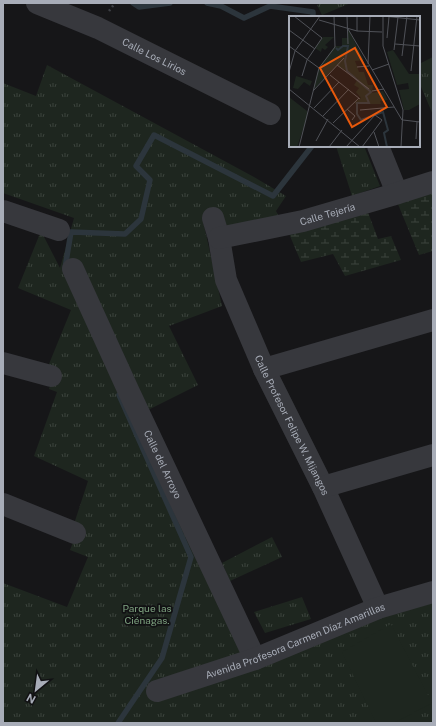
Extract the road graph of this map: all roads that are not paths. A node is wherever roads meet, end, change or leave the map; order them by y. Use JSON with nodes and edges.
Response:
{"nodes":[{"id":1,"x":37,"y":3,"type":"edge"},
{"id":2,"x":270,"y":114,"type":"dead end"},
{"id":3,"x":378,"y":147,"type":"edge"},
{"id":4,"x":433,"y":182,"type":"edge"},
{"id":5,"x":397,"y":194,"type":"junction"},
{"id":6,"x":3,"y":211,"type":"edge"},
{"id":7,"x":216,"y":228,"type":"joint"},
{"id":8,"x":59,"y":230,"type":"dead end"},
{"id":9,"x":73,"y":269,"type":"dead end"},
{"id":10,"x":433,"y":320,"type":"edge"},
{"id":11,"x":3,"y":363,"type":"edge"},
{"id":12,"x":264,"y":369,"type":"junction"},
{"id":13,"x":51,"y":376,"type":"dead end"},
{"id":14,"x":433,"y":454,"type":"edge"},
{"id":15,"x":323,"y":487,"type":"junction"},
{"id":16,"x":3,"y":504,"type":"edge"},
{"id":17,"x":75,"y":533,"type":"dead end"},
{"id":18,"x":433,"y":592,"type":"edge"},
{"id":19,"x":378,"y":608,"type":"junction"},
{"id":20,"x":256,"y":659,"type":"junction"},
{"id":21,"x":157,"y":691,"type":"dead end"}],
"edges":[{"from":1,"to":2,"type":"street","name":"Calle Los Lirios"},
{"from":3,"to":5,"type":"street"},
{"from":4,"to":5,"type":"street","name":"Calle Tejería"},
{"from":5,"to":7,"type":"street","name":"Calle Tejería"},
{"from":6,"to":8,"type":"street"},
{"from":7,"to":12,"type":"street","name":"Calle Profesor Felipe W. Mijangos"},
{"from":9,"to":20,"type":"street","name":"Calle del Arroyo"},
{"from":10,"to":12,"type":"street"},
{"from":11,"to":13,"type":"street"},
{"from":12,"to":15,"type":"street","name":"Calle Profesor Felipe W. Mijangos"},
{"from":14,"to":15,"type":"street"},
{"from":15,"to":19,"type":"street","name":"Calle Profesor Felipe W. Mijangos"},
{"from":16,"to":17,"type":"street"},
{"from":18,"to":19,"type":"street","name":"Avenida Profesora Carmen Díaz Amarillas"},
{"from":19,"to":20,"type":"street","name":"Avenida Profesora Carmen Díaz Amarillas"},
{"from":20,"to":21,"type":"street","name":"Avenida Profesora Carmen Díaz Amarillas"}]}
